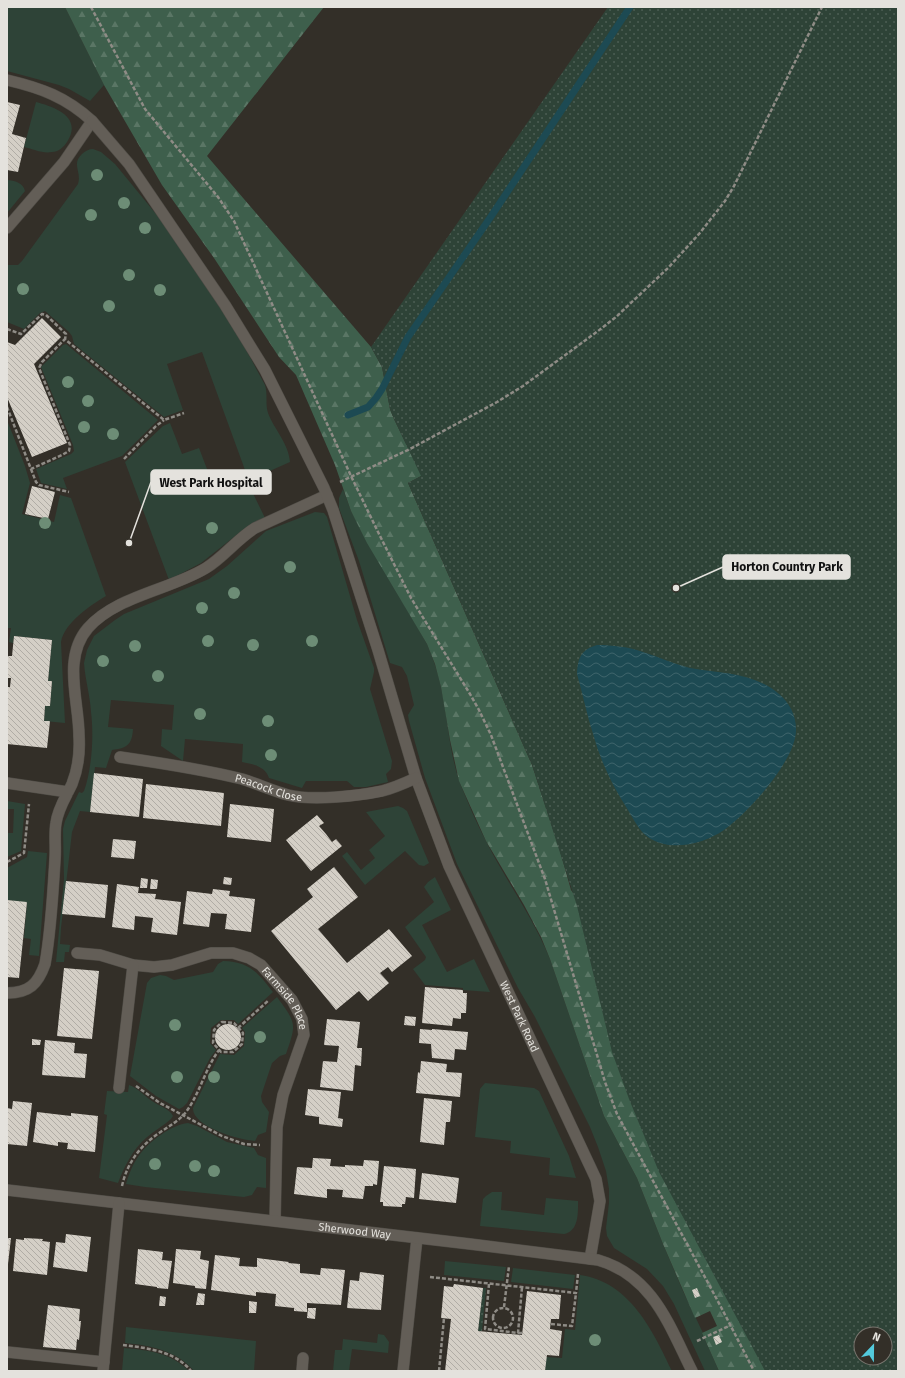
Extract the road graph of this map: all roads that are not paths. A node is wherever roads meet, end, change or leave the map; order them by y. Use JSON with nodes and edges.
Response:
{"nodes":[{"id":1,"x":7,"y":80,"type":"edge"},
{"id":2,"x":92,"y":121,"type":"junction"},
{"id":3,"x":7,"y":228,"type":"edge"},
{"id":4,"x":327,"y":496,"type":"junction"},
{"id":5,"x":120,"y":757,"type":"dead end"},
{"id":6,"x":416,"y":778,"type":"junction"},
{"id":7,"x":7,"y":783,"type":"edge"},
{"id":8,"x":68,"y":792,"type":"junction"},
{"id":9,"x":78,"y":953,"type":"dead end"},
{"id":10,"x":133,"y":964,"type":"junction"},
{"id":11,"x":7,"y":993,"type":"edge"},
{"id":12,"x":120,"y":1083,"type":"road end"},
{"id":13,"x":7,"y":1190,"type":"edge"},
{"id":14,"x":119,"y":1203,"type":"junction"},
{"id":15,"x":275,"y":1220,"type":"junction"},
{"id":16,"x":417,"y":1238,"type":"junction"},
{"id":17,"x":585,"y":1258,"type":"junction"},
{"id":18,"x":7,"y":1352,"type":"edge"},
{"id":19,"x":303,"y":1358,"type":"dead end"},
{"id":20,"x":103,"y":1367,"type":"edge"},
{"id":21,"x":302,"y":1371,"type":"edge"},
{"id":22,"x":403,"y":1371,"type":"edge"},
{"id":23,"x":692,"y":1371,"type":"edge"}],
"edges":[{"from":1,"to":2,"type":"street","name":"West Park Road"},
{"from":2,"to":3,"type":"street"},
{"from":2,"to":4,"type":"street","name":"West Park Road"},
{"from":4,"to":6,"type":"street","name":"West Park Road"},
{"from":4,"to":8,"type":"street"},
{"from":5,"to":6,"type":"street","name":"Peacock Close"},
{"from":6,"to":17,"type":"street","name":"West Park Road"},
{"from":7,"to":8,"type":"street"},
{"from":8,"to":11,"type":"street"},
{"from":9,"to":10,"type":"street","name":"Farmside Place"},
{"from":10,"to":12,"type":"street"},
{"from":10,"to":15,"type":"street","name":"Farmside Place"},
{"from":13,"to":14,"type":"street","name":"Sherwood Way"},
{"from":14,"to":15,"type":"street","name":"Sherwood Way"},
{"from":14,"to":20,"type":"street"},
{"from":15,"to":16,"type":"street","name":"Sherwood Way"},
{"from":16,"to":17,"type":"street","name":"Sherwood Way"},
{"from":16,"to":22,"type":"street"},
{"from":17,"to":23,"type":"street","name":"Sherwood Way"},
{"from":18,"to":20,"type":"street"},
{"from":19,"to":21,"type":"street"}]}
